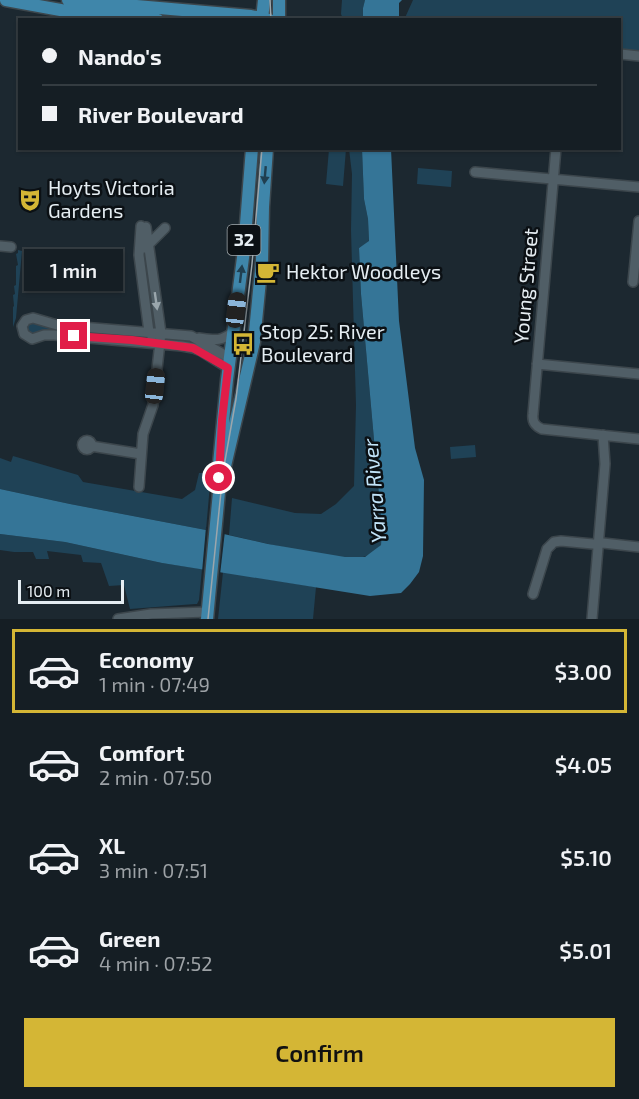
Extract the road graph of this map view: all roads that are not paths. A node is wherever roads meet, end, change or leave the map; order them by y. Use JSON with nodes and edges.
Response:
{"nodes":[{"id":1,"x":6,"y":0,"type":"edge"},
{"id":2,"x":264,"y":0,"type":"edge"},
{"id":3,"x":279,"y":0,"type":"edge"},
{"id":4,"x":67,"y":4,"type":"edge"},
{"id":5,"x":156,"y":15,"type":"edge"},
{"id":6,"x":238,"y":18,"type":"edge"},
{"id":7,"x":265,"y":18,"type":"edge"},
{"id":8,"x":279,"y":18,"type":"edge"},
{"id":9,"x":621,"y":54,"type":"edge"},
{"id":10,"x":639,"y":56,"type":"edge"},
{"id":11,"x":252,"y":150,"type":"edge"},
{"id":12,"x":267,"y":150,"type":"edge"},
{"id":13,"x":556,"y":150,"type":"edge"},
{"id":14,"x":475,"y":171,"type":"dead end"},
{"id":15,"x":554,"y":178,"type":"junction"},
{"id":16,"x":639,"y":187,"type":"edge"},
{"id":17,"x":639,"y":221,"type":"edge"},
{"id":18,"x":165,"y":228,"type":"dead end"},
{"id":19,"x":0,"y":246,"type":"edge"},
{"id":20,"x":148,"y":246,"type":"junction"},
{"id":21,"x":11,"y":247,"type":"dead end"},
{"id":22,"x":140,"y":268,"type":"junction"},
{"id":23,"x":153,"y":280,"type":"junction"},
{"id":24,"x":142,"y":282,"type":"junction"},
{"id":25,"x":633,"y":282,"type":"dead end"},
{"id":26,"x":149,"y":332,"type":"junction"},
{"id":27,"x":233,"y":332,"type":"junction"},
{"id":28,"x":111,"y":334,"type":"junction"},
{"id":29,"x":132,"y":336,"type":"junction"},
{"id":30,"x":191,"y":336,"type":"junction"},
{"id":31,"x":160,"y":338,"type":"junction"},
{"id":32,"x":229,"y":363,"type":"junction"},
{"id":33,"x":537,"y":364,"type":"junction"},
{"id":34,"x":639,"y":374,"type":"edge"},
{"id":35,"x":247,"y":375,"type":"junction"},
{"id":36,"x":608,"y":436,"type":"junction"},
{"id":37,"x":639,"y":439,"type":"edge"},
{"id":38,"x":91,"y":446,"type":"dead end"},
{"id":39,"x":141,"y":454,"type":"junction"},
{"id":40,"x":140,"y":487,"type":"dead end"},
{"id":41,"x":219,"y":492,"type":"junction"},
{"id":42,"x":598,"y":543,"type":"junction"},
{"id":43,"x":639,"y":547,"type":"edge"},
{"id":44,"x":532,"y":594,"type":"dead end"},
{"id":45,"x":207,"y":611,"type":"edge"},
{"id":46,"x":118,"y":619,"type":"edge"},
{"id":47,"x":592,"y":619,"type":"edge"}],
"edges":[{"from":1,"to":4,"type":"main road"},
{"from":2,"to":7,"type":"main road"},
{"from":3,"to":8,"type":"main road"},
{"from":4,"to":5,"type":"main road"},
{"from":5,"to":6,"type":"main road"},
{"from":9,"to":10,"type":"street"},
{"from":27,"to":11,"type":"main road","number":"32","one_way":true},
{"from":12,"to":35,"type":"main road","number":"32","one_way":true},
{"from":13,"to":15,"type":"street","name":"Young Street"},
{"from":14,"to":15,"type":"street"},
{"from":15,"to":16,"type":"street"},
{"from":15,"to":33,"type":"street","name":"Young Street"},
{"from":17,"to":25,"type":"street"},
{"from":18,"to":20,"type":"street"},
{"from":19,"to":21,"type":"street"},
{"from":20,"to":22,"type":"street"},
{"from":20,"to":22,"type":"street"},
{"from":20,"to":23,"type":"street"},
{"from":22,"to":24,"type":"street"},
{"from":23,"to":24,"type":"street"},
{"from":23,"to":31,"type":"street","one_way":true},
{"from":24,"to":26,"type":"street"},
{"from":26,"to":29,"type":"street"},
{"from":26,"to":31,"type":"street"},
{"from":27,"to":30,"type":"street"},
{"from":27,"to":32,"type":"main road","number":"32"},
{"from":28,"to":28,"type":"street"},
{"from":28,"to":29,"type":"street"},
{"from":29,"to":31,"type":"street"},
{"from":30,"to":31,"type":"street"},
{"from":30,"to":32,"type":"street"},
{"from":31,"to":32,"type":"street"},
{"from":31,"to":39,"type":"street"},
{"from":32,"to":35,"type":"main road"},
{"from":32,"to":41,"type":"main road","number":"32"},
{"from":33,"to":34,"type":"street"},
{"from":33,"to":36,"type":"street","name":"Young Street"},
{"from":35,"to":41,"type":"main road","number":"32"},
{"from":36,"to":37,"type":"street"},
{"from":36,"to":42,"type":"street"},
{"from":38,"to":39,"type":"street"},
{"from":39,"to":40,"type":"street"},
{"from":41,"to":45,"type":"main road","number":"32"},
{"from":42,"to":43,"type":"street"},
{"from":42,"to":44,"type":"street"},
{"from":42,"to":47,"type":"street"},
{"from":45,"to":46,"type":"street"}]}
